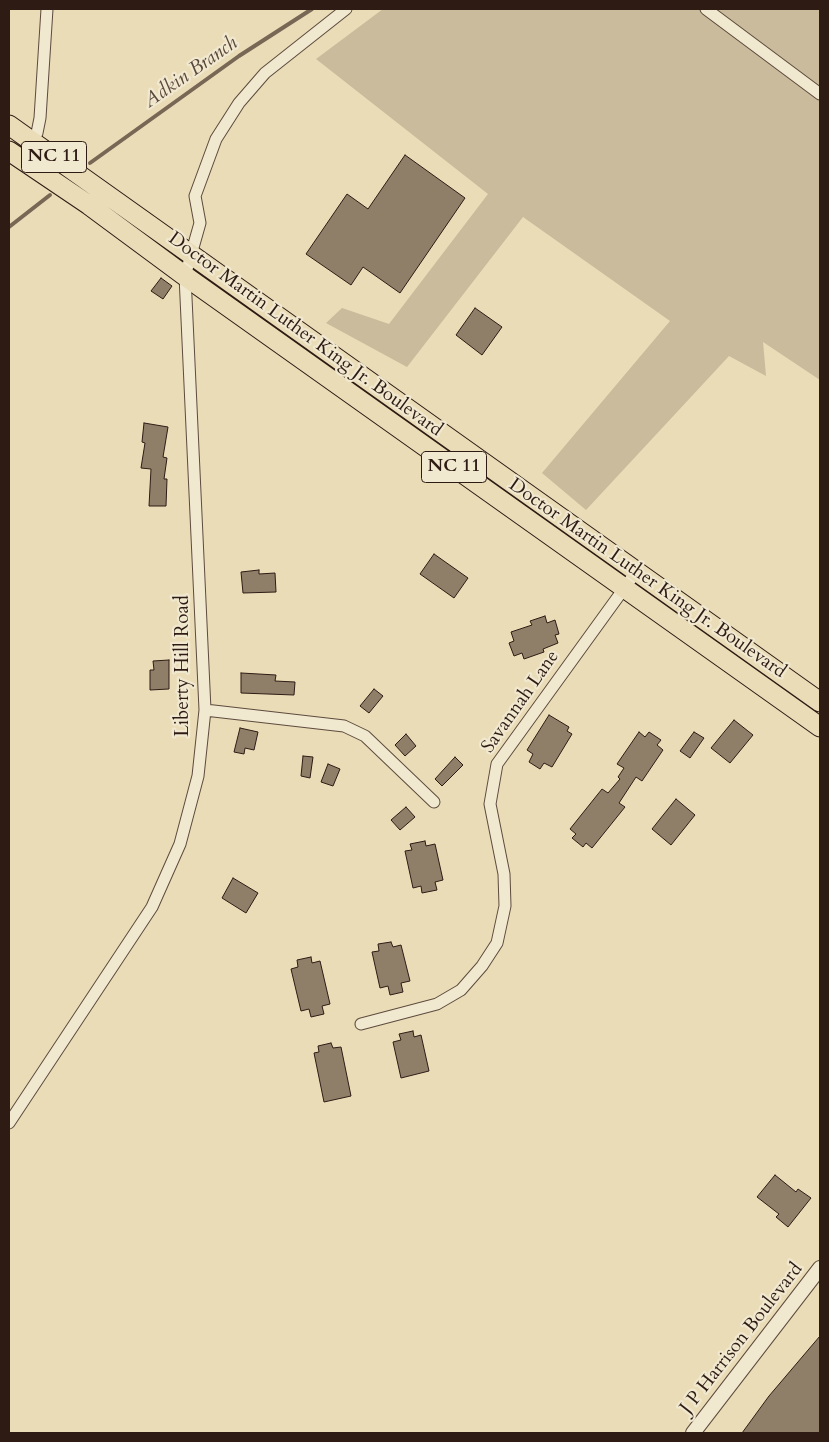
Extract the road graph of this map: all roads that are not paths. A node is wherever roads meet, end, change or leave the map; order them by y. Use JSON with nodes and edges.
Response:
{"nodes":[{"id":1,"x":47,"y":9,"type":"edge"},
{"id":2,"x":346,"y":9,"type":"edge"},
{"id":3,"x":706,"y":9,"type":"edge"},
{"id":4,"x":820,"y":94,"type":"edge"},
{"id":5,"x":9,"y":125,"type":"edge"},
{"id":6,"x":32,"y":142,"type":"junction"},
{"id":7,"x":16,"y":156,"type":"edge"},
{"id":8,"x":191,"y":254,"type":"junction"},
{"id":9,"x":185,"y":276,"type":"junction"},
{"id":10,"x":636,"y":572,"type":"junction"},
{"id":11,"x":625,"y":589,"type":"junction"},
{"id":12,"x":820,"y":702,"type":"edge"},
{"id":13,"x":206,"y":710,"type":"junction"},
{"id":14,"x":820,"y":727,"type":"edge"},
{"id":15,"x":434,"y":802,"type":"dead end"},
{"id":16,"x":361,"y":1024,"type":"dead end"},
{"id":17,"x":9,"y":1123,"type":"edge"},
{"id":18,"x":820,"y":1268,"type":"edge"},
{"id":19,"x":692,"y":1433,"type":"edge"}],
"edges":[{"from":1,"to":6,"type":"street"},
{"from":2,"to":8,"type":"street","name":"Liberty Hill Road"},
{"from":3,"to":4,"type":"street"},
{"from":5,"to":6,"type":"highway","name":"Doctor Martin Luther King Jr. Boulevard","number":"NC 11"},
{"from":6,"to":7,"type":"street"},
{"from":6,"to":8,"type":"highway","name":"Doctor Martin Luther King Jr. Boulevard","number":"NC 11"},
{"from":7,"to":9,"type":"highway","name":"Doctor Martin Luther King Jr. Boulevard","number":"NC 11"},
{"from":8,"to":9,"type":"street","name":"Liberty Hill Road"},
{"from":8,"to":10,"type":"highway","name":"Doctor Martin Luther King Jr. Boulevard","number":"NC 11"},
{"from":9,"to":11,"type":"highway","name":"Doctor Martin Luther King Jr. Boulevard","number":"NC 11"},
{"from":9,"to":13,"type":"street","name":"Liberty Hill Road"},
{"from":10,"to":11,"type":"street","name":"Savannah Lane"},
{"from":10,"to":12,"type":"highway","name":"Doctor Martin Luther King Jr. Boulevard","number":"NC 11"},
{"from":11,"to":14,"type":"highway","name":"Doctor Martin Luther King Jr. Boulevard","number":"NC 11"},
{"from":11,"to":16,"type":"street","name":"Savannah Lane"},
{"from":13,"to":15,"type":"street"},
{"from":13,"to":17,"type":"street","name":"Liberty Hill Road"},
{"from":18,"to":19,"type":"street","name":"J P Harrison Boulevard"}]}
